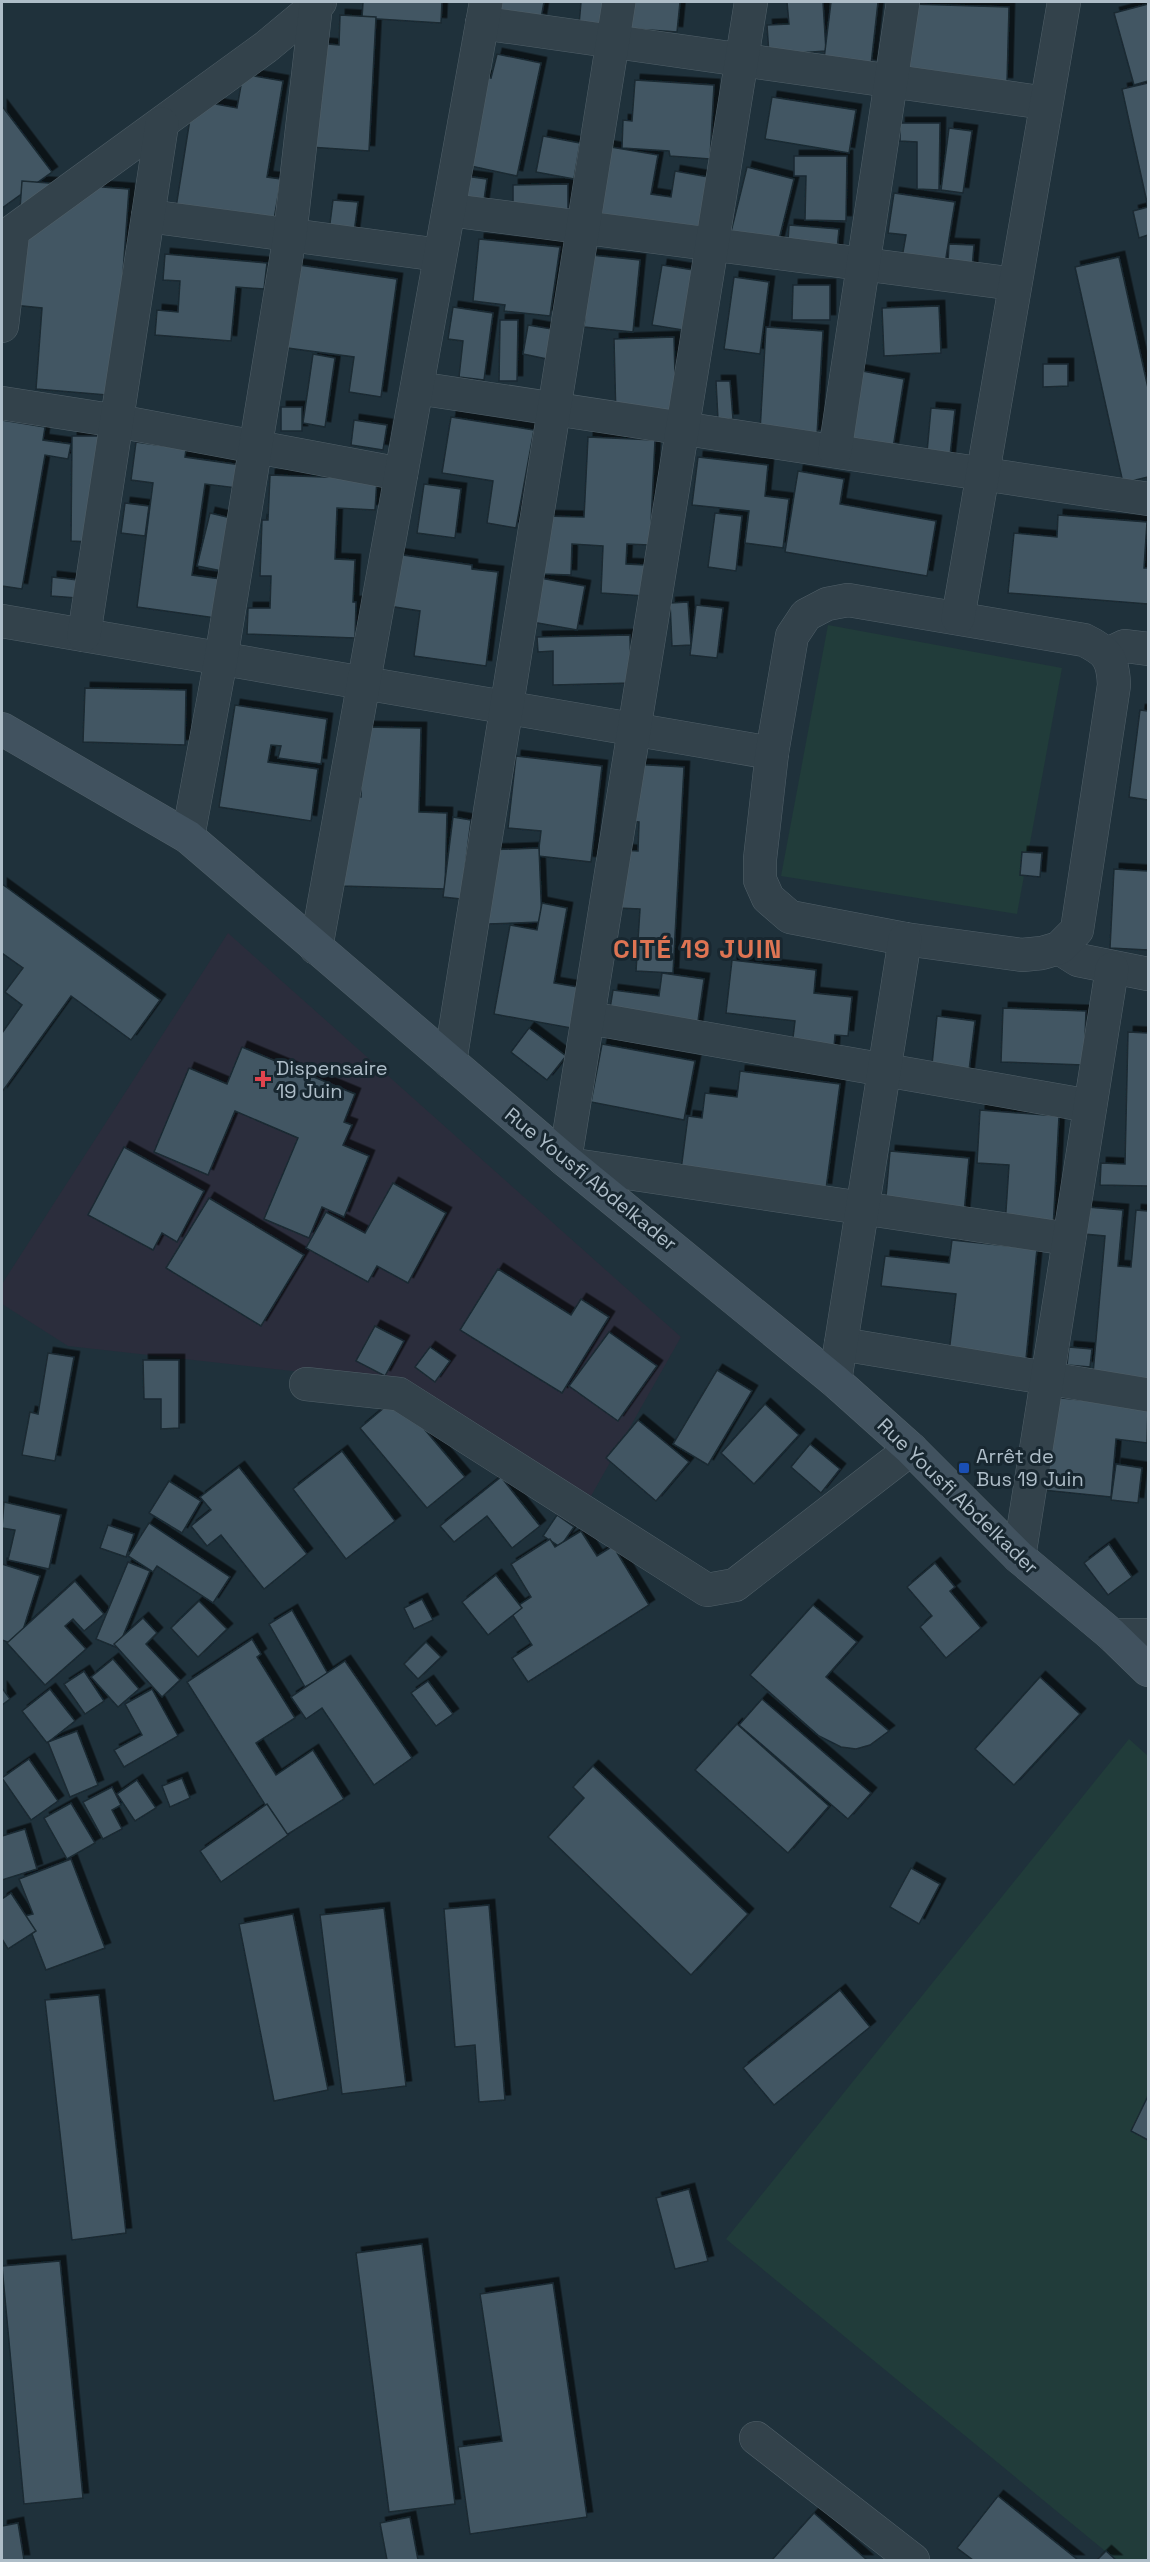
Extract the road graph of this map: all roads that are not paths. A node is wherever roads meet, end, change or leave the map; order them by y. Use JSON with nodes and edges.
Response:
{"nodes":[{"id":1,"x":619,"y":2,"type":"edge"},
{"id":2,"x":751,"y":2,"type":"edge"},
{"id":3,"x":903,"y":2,"type":"edge"},
{"id":4,"x":1064,"y":2,"type":"edge"},
{"id":5,"x":318,"y":3,"type":"edge"},
{"id":6,"x":484,"y":12,"type":"edge"},
{"id":7,"x":613,"y":41,"type":"junction"},
{"id":8,"x":742,"y":60,"type":"junction"},
{"id":9,"x":891,"y":81,"type":"junction"},
{"id":10,"x":1046,"y":103,"type":"junction"},
{"id":11,"x":162,"y":124,"type":"junction"},
{"id":12,"x":449,"y":210,"type":"junction"},
{"id":13,"x":148,"y":216,"type":"junction"},
{"id":14,"x":583,"y":227,"type":"junction"},
{"id":15,"x":290,"y":235,"type":"junction"},
{"id":16,"x":712,"y":245,"type":"junction"},
{"id":17,"x":440,"y":255,"type":"junction"},
{"id":18,"x":863,"y":264,"type":"junction"},
{"id":19,"x":1015,"y":284,"type":"junction"},
{"id":20,"x":2,"y":326,"type":"edge"},
{"id":21,"x":417,"y":388,"type":"junction"},
{"id":22,"x":2,"y":404,"type":"edge"},
{"id":23,"x":554,"y":409,"type":"junction"},
{"id":24,"x":117,"y":421,"type":"junction"},
{"id":25,"x":683,"y":428,"type":"junction"},
{"id":26,"x":255,"y":447,"type":"junction"},
{"id":27,"x":835,"y":452,"type":"junction"},
{"id":28,"x":401,"y":474,"type":"junction"},
{"id":29,"x":982,"y":474,"type":"junction"},
{"id":30,"x":1149,"y":499,"type":"edge"},
{"id":31,"x":958,"y":618,"type":"junction"},
{"id":32,"x":2,"y":621,"type":"edge"},
{"id":33,"x":84,"y":635,"type":"junction"},
{"id":34,"x":1149,"y":649,"type":"edge"},
{"id":35,"x":1108,"y":654,"type":"junction"},
{"id":36,"x":221,"y":659,"type":"junction"},
{"id":37,"x":364,"y":683,"type":"junction"},
{"id":38,"x":507,"y":708,"type":"junction"},
{"id":39,"x":2,"y":729,"type":"edge"},
{"id":40,"x":635,"y":730,"type":"junction"},
{"id":41,"x":772,"y":753,"type":"junction"},
{"id":42,"x":188,"y":837,"type":"junction"},
{"id":43,"x":905,"y":939,"type":"junction"},
{"id":44,"x":316,"y":948,"type":"junction"},
{"id":45,"x":1059,"y":948,"type":"junction"},
{"id":46,"x":1112,"y":969,"type":"junction"},
{"id":47,"x":1149,"y":974,"type":"edge"},
{"id":48,"x":589,"y":1018,"type":"junction"},
{"id":49,"x":450,"y":1062,"type":"junction"},
{"id":50,"x":884,"y":1070,"type":"junction"},
{"id":51,"x":1090,"y":1106,"type":"junction"},
{"id":52,"x":570,"y":1162,"type":"junction"},
{"id":53,"x":863,"y":1206,"type":"junction"},
{"id":54,"x":1069,"y":1239,"type":"junction"},
{"id":55,"x":841,"y":1344,"type":"junction"},
{"id":56,"x":1047,"y":1378,"type":"junction"},
{"id":57,"x":835,"y":1381,"type":"junction"},
{"id":58,"x":306,"y":1384,"type":"dead end"},
{"id":59,"x":1149,"y":1395,"type":"edge"},
{"id":60,"x":911,"y":1449,"type":"junction"},
{"id":61,"x":1019,"y":1557,"type":"junction"},
{"id":62,"x":1112,"y":1635,"type":"junction"},
{"id":63,"x":1149,"y":1635,"type":"edge"},
{"id":64,"x":1149,"y":1670,"type":"edge"},
{"id":65,"x":756,"y":2438,"type":"dead end"},
{"id":66,"x":913,"y":2560,"type":"edge"}],
"edges":[{"from":1,"to":7,"type":"street"},
{"from":2,"to":8,"type":"street"},
{"from":3,"to":9,"type":"street"},
{"from":4,"to":10,"type":"street"},
{"from":5,"to":11,"type":"street"},
{"from":5,"to":15,"type":"street"},
{"from":6,"to":7,"type":"street"},
{"from":6,"to":12,"type":"street"},
{"from":7,"to":8,"type":"street"},
{"from":7,"to":14,"type":"street"},
{"from":8,"to":9,"type":"street"},
{"from":8,"to":16,"type":"street"},
{"from":9,"to":10,"type":"street"},
{"from":9,"to":18,"type":"street"},
{"from":10,"to":19,"type":"street"},
{"from":11,"to":13,"type":"street"},
{"from":11,"to":20,"type":"street"},
{"from":12,"to":14,"type":"street"},
{"from":12,"to":17,"type":"street"},
{"from":13,"to":15,"type":"street"},
{"from":13,"to":24,"type":"street"},
{"from":14,"to":16,"type":"street"},
{"from":14,"to":23,"type":"street"},
{"from":15,"to":17,"type":"street"},
{"from":15,"to":26,"type":"street"},
{"from":16,"to":18,"type":"street"},
{"from":16,"to":25,"type":"street"},
{"from":17,"to":21,"type":"street"},
{"from":18,"to":19,"type":"street"},
{"from":18,"to":27,"type":"street"},
{"from":19,"to":29,"type":"street"},
{"from":21,"to":23,"type":"street"},
{"from":21,"to":28,"type":"street"},
{"from":22,"to":24,"type":"street"},
{"from":23,"to":25,"type":"street"},
{"from":23,"to":38,"type":"street"},
{"from":24,"to":26,"type":"street"},
{"from":24,"to":33,"type":"street"},
{"from":25,"to":27,"type":"street"},
{"from":25,"to":40,"type":"street"},
{"from":26,"to":28,"type":"street"},
{"from":26,"to":36,"type":"street"},
{"from":27,"to":29,"type":"street"},
{"from":28,"to":37,"type":"street"},
{"from":29,"to":30,"type":"street"},
{"from":29,"to":31,"type":"street"},
{"from":31,"to":35,"type":"street"},
{"from":31,"to":41,"type":"street"},
{"from":32,"to":33,"type":"street"},
{"from":33,"to":36,"type":"street"},
{"from":34,"to":35,"type":"street"},
{"from":35,"to":45,"type":"street"},
{"from":36,"to":37,"type":"street"},
{"from":36,"to":42,"type":"street"},
{"from":37,"to":38,"type":"street"},
{"from":37,"to":44,"type":"street"},
{"from":38,"to":40,"type":"street"},
{"from":38,"to":49,"type":"street"},
{"from":39,"to":42,"type":"main road","name":"Rue Yousfi Abdelkader"},
{"from":40,"to":41,"type":"street"},
{"from":40,"to":48,"type":"street"},
{"from":41,"to":43,"type":"street"},
{"from":42,"to":44,"type":"main road","name":"Rue Yousfi Abdelkader"},
{"from":43,"to":45,"type":"street"},
{"from":43,"to":50,"type":"street"},
{"from":44,"to":49,"type":"main road","name":"Rue Yousfi Abdelkader"},
{"from":45,"to":46,"type":"street"},
{"from":46,"to":47,"type":"street"},
{"from":46,"to":51,"type":"street"},
{"from":48,"to":50,"type":"street"},
{"from":48,"to":52,"type":"street"},
{"from":49,"to":52,"type":"main road","name":"Rue Yousfi Abdelkader"},
{"from":50,"to":51,"type":"street"},
{"from":50,"to":53,"type":"street"},
{"from":51,"to":54,"type":"street"},
{"from":52,"to":53,"type":"street"},
{"from":52,"to":57,"type":"main road","name":"Rue Yousfi Abdelkader"},
{"from":53,"to":54,"type":"street"},
{"from":53,"to":55,"type":"street"},
{"from":54,"to":56,"type":"street"},
{"from":55,"to":56,"type":"street"},
{"from":55,"to":57,"type":"street"},
{"from":56,"to":59,"type":"street"},
{"from":56,"to":61,"type":"street"},
{"from":57,"to":60,"type":"main road","name":"Rue Yousfi Abdelkader"},
{"from":58,"to":60,"type":"street"},
{"from":60,"to":61,"type":"main road","name":"Rue Yousfi Abdelkader"},
{"from":61,"to":62,"type":"main road","name":"Rue Yousfi Abdelkader"},
{"from":62,"to":63,"type":"street"},
{"from":62,"to":64,"type":"main road","name":"Rue Yousfi Abdelkader"},
{"from":65,"to":66,"type":"street"}]}
